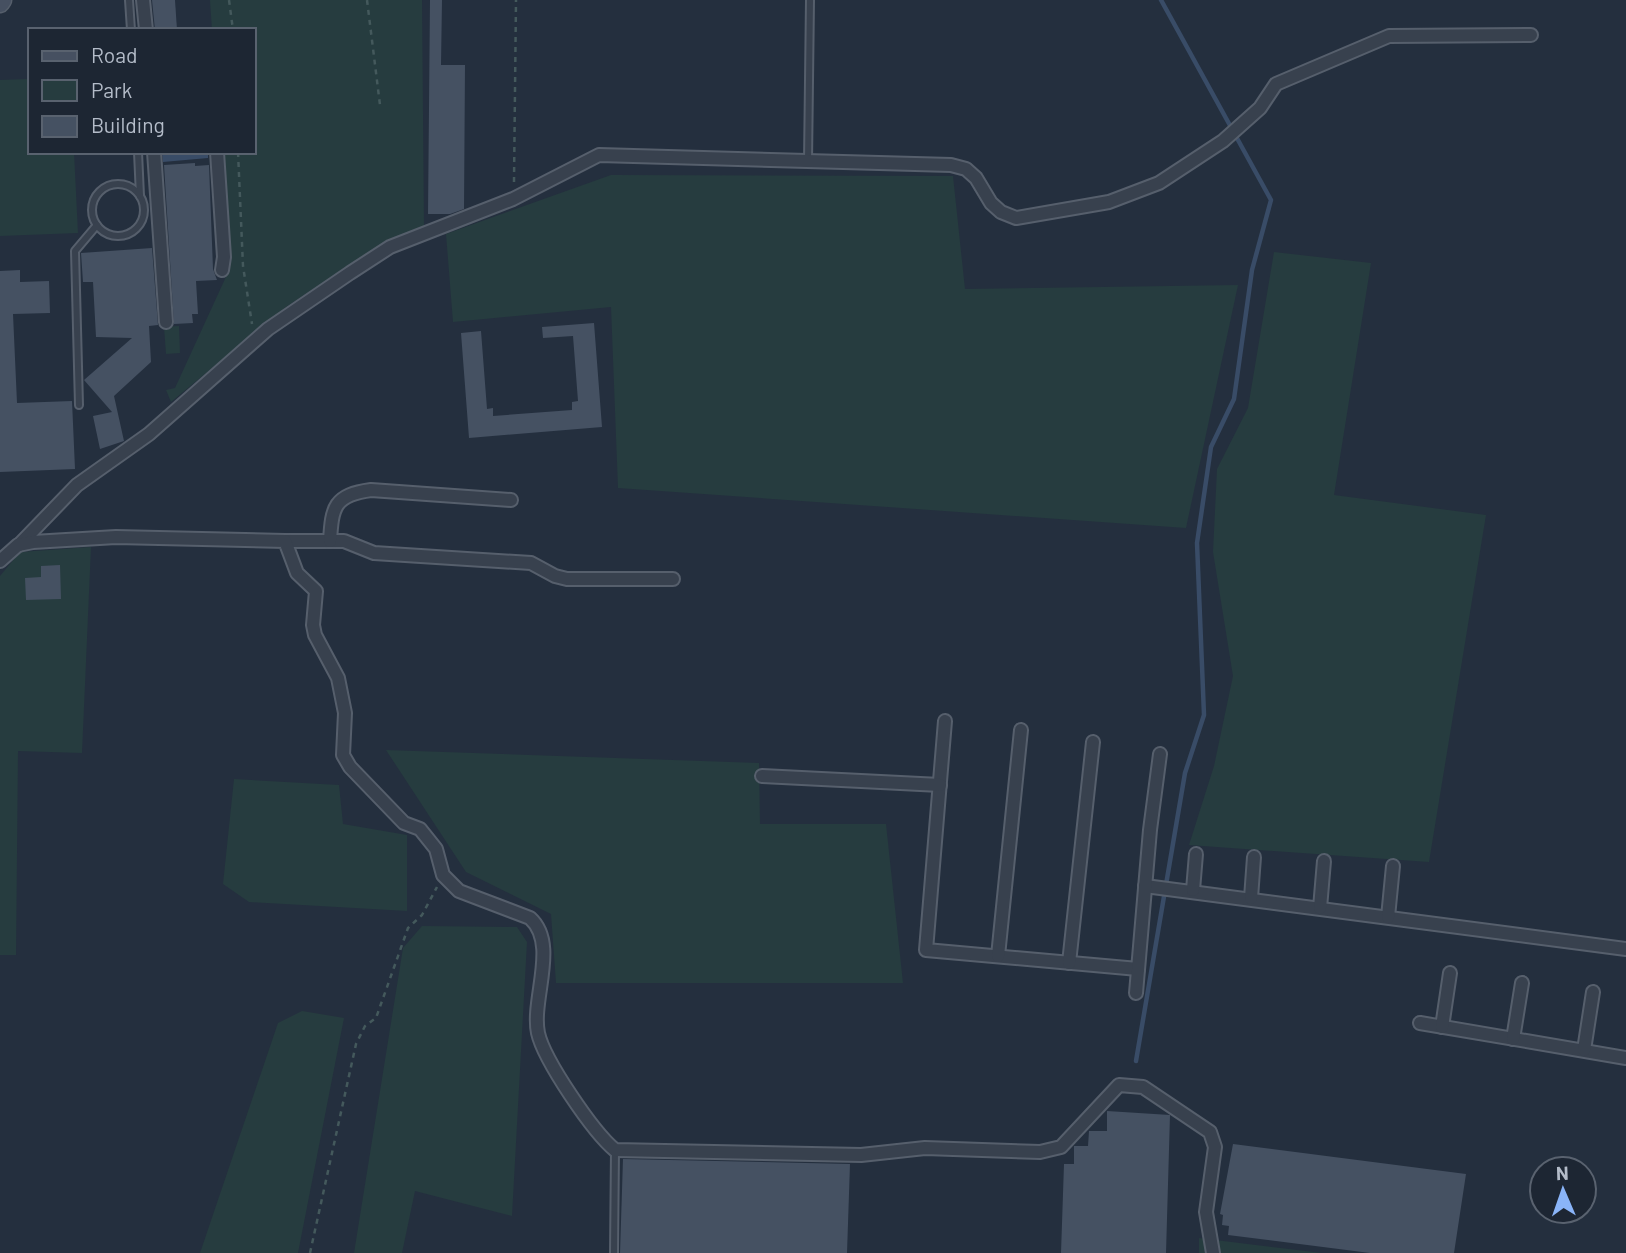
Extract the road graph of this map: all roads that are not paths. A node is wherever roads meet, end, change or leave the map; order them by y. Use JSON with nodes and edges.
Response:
{"nodes":[{"id":1,"x":129,"y":0,"type":"edge"},
{"id":2,"x":144,"y":0,"type":"edge"},
{"id":3,"x":810,"y":0,"type":"edge"},
{"id":4,"x":131,"y":28,"type":"edge"},
{"id":5,"x":146,"y":28,"type":"edge"},
{"id":6,"x":1531,"y":35,"type":"dead end"},
{"id":7,"x":138,"y":154,"type":"edge"},
{"id":8,"x":154,"y":154,"type":"edge"},
{"id":9,"x":217,"y":154,"type":"edge"},
{"id":10,"x":808,"y":162,"type":"junction"},
{"id":11,"x":140,"y":196,"type":"junction"},
{"id":12,"x":97,"y":225,"type":"junction"},
{"id":13,"x":222,"y":270,"type":"dead end"},
{"id":14,"x":166,"y":321,"type":"dead end"},
{"id":15,"x":79,"y":405,"type":"dead end"},
{"id":16,"x":511,"y":500,"type":"dead end"},
{"id":17,"x":285,"y":541,"type":"junction"},
{"id":18,"x":330,"y":541,"type":"junction"},
{"id":19,"x":18,"y":545,"type":"junction"},
{"id":20,"x":0,"y":561,"type":"edge"},
{"id":21,"x":673,"y":579,"type":"dead end"},
{"id":22,"x":945,"y":721,"type":"dead end"},
{"id":23,"x":1021,"y":730,"type":"dead end"},
{"id":24,"x":1093,"y":742,"type":"dead end"},
{"id":25,"x":1160,"y":754,"type":"dead end"},
{"id":26,"x":762,"y":776,"type":"dead end"},
{"id":27,"x":940,"y":785,"type":"junction"},
{"id":28,"x":1196,"y":854,"type":"dead end"},
{"id":29,"x":1254,"y":857,"type":"dead end"},
{"id":30,"x":1324,"y":861,"type":"dead end"},
{"id":31,"x":1393,"y":866,"type":"dead end"},
{"id":32,"x":1145,"y":886,"type":"junction"},
{"id":33,"x":1193,"y":890,"type":"junction"},
{"id":34,"x":1251,"y":898,"type":"junction"},
{"id":35,"x":1320,"y":908,"type":"junction"},
{"id":36,"x":1388,"y":917,"type":"junction"},
{"id":37,"x":1626,"y":948,"type":"edge"},
{"id":38,"x":998,"y":956,"type":"junction"},
{"id":39,"x":1069,"y":963,"type":"junction"},
{"id":40,"x":1138,"y":969,"type":"junction"},
{"id":41,"x":1450,"y":973,"type":"dead end"},
{"id":42,"x":1522,"y":983,"type":"dead end"},
{"id":43,"x":1593,"y":992,"type":"dead end"},
{"id":44,"x":1136,"y":993,"type":"dead end"},
{"id":45,"x":1420,"y":1023,"type":"dead end"},
{"id":46,"x":1441,"y":1027,"type":"junction"},
{"id":47,"x":1513,"y":1039,"type":"junction"},
{"id":48,"x":1584,"y":1050,"type":"junction"},
{"id":49,"x":1626,"y":1058,"type":"edge"},
{"id":50,"x":615,"y":1150,"type":"junction"},
{"id":51,"x":614,"y":1253,"type":"edge"},
{"id":52,"x":1213,"y":1253,"type":"edge"}],
"edges":[{"from":1,"to":4,"type":"lane"},
{"from":2,"to":5,"type":"street"},
{"from":3,"to":10,"type":"lane"},
{"from":6,"to":10,"type":"street"},
{"from":7,"to":11,"type":"lane"},
{"from":8,"to":14,"type":"street"},
{"from":9,"to":13,"type":"street"},
{"from":10,"to":19,"type":"street"},
{"from":11,"to":12,"type":"lane"},
{"from":11,"to":12,"type":"lane"},
{"from":12,"to":15,"type":"lane"},
{"from":16,"to":18,"type":"street"},
{"from":17,"to":18,"type":"street"},
{"from":17,"to":19,"type":"street"},
{"from":17,"to":50,"type":"street"},
{"from":18,"to":21,"type":"street"},
{"from":19,"to":20,"type":"street"},
{"from":22,"to":27,"type":"street"},
{"from":23,"to":38,"type":"street"},
{"from":24,"to":39,"type":"street"},
{"from":25,"to":32,"type":"street"},
{"from":26,"to":27,"type":"street"},
{"from":27,"to":38,"type":"street"},
{"from":28,"to":33,"type":"street"},
{"from":29,"to":34,"type":"street"},
{"from":30,"to":35,"type":"street"},
{"from":31,"to":36,"type":"street"},
{"from":32,"to":33,"type":"street"},
{"from":32,"to":40,"type":"street"},
{"from":33,"to":34,"type":"street"},
{"from":34,"to":35,"type":"street"},
{"from":35,"to":36,"type":"street"},
{"from":36,"to":37,"type":"street"},
{"from":38,"to":39,"type":"street"},
{"from":39,"to":40,"type":"street"},
{"from":40,"to":44,"type":"street"},
{"from":41,"to":46,"type":"street"},
{"from":42,"to":47,"type":"street"},
{"from":43,"to":48,"type":"street"},
{"from":45,"to":46,"type":"street"},
{"from":46,"to":47,"type":"street"},
{"from":47,"to":48,"type":"street"},
{"from":48,"to":49,"type":"street"},
{"from":50,"to":51,"type":"lane"},
{"from":50,"to":52,"type":"street"}]}
